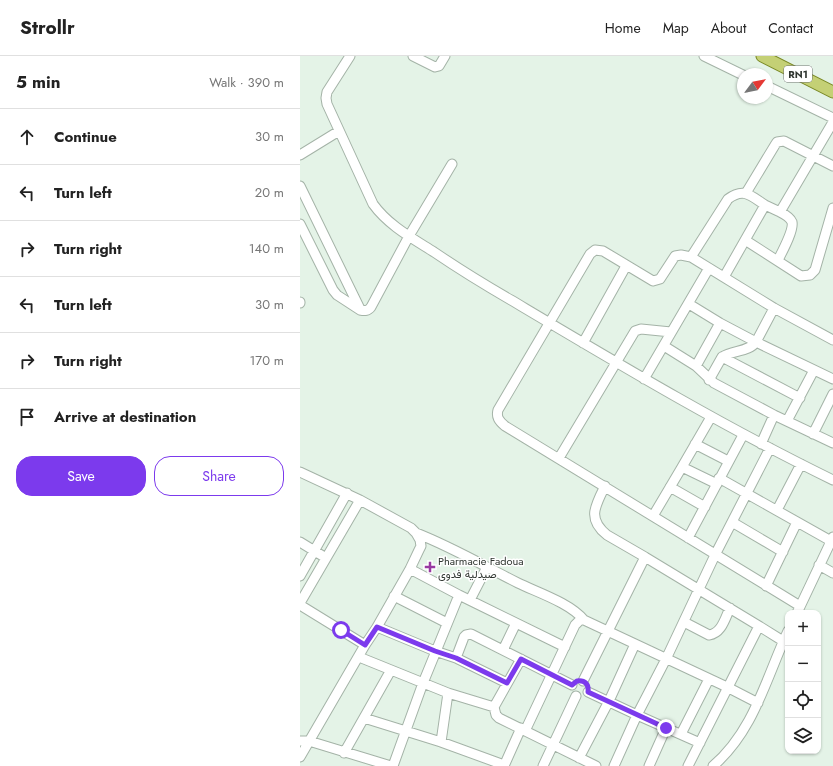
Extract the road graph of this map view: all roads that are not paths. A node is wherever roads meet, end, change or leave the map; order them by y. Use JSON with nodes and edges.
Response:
{"nodes":[{"id":1,"x":350,"y":56,"type":"edge"},
{"id":2,"x":413,"y":56,"type":"edge"},
{"id":3,"x":445,"y":56,"type":"edge"},
{"id":4,"x":704,"y":56,"type":"edge"},
{"id":5,"x":762,"y":56,"type":"edge"},
{"id":6,"x":737,"y":72,"type":"edge"},
{"id":7,"x":773,"y":89,"type":"edge"},
{"id":8,"x":833,"y":92,"type":"edge"},
{"id":9,"x":833,"y":118,"type":"edge"},
{"id":10,"x":833,"y":122,"type":"edge"},
{"id":11,"x":340,"y":131,"type":"junction"},
{"id":12,"x":300,"y":155,"type":"edge"},
{"id":13,"x":813,"y":155,"type":"junction"},
{"id":14,"x":452,"y":164,"type":"dead end"},
{"id":15,"x":833,"y":166,"type":"edge"},
{"id":16,"x":300,"y":186,"type":"edge"},
{"id":17,"x":746,"y":193,"type":"junction"},
{"id":18,"x":765,"y":205,"type":"junction"},
{"id":19,"x":833,"y":208,"type":"edge"},
{"id":20,"x":780,"y":212,"type":"junction"},
{"id":21,"x":300,"y":224,"type":"edge"},
{"id":22,"x":409,"y":236,"type":"junction"},
{"id":23,"x":745,"y":240,"type":"junction"},
{"id":24,"x":691,"y":257,"type":"junction"},
{"id":25,"x":778,"y":260,"type":"junction"},
{"id":26,"x":626,"y":266,"type":"junction"},
{"id":27,"x":709,"y":268,"type":"junction"},
{"id":28,"x":724,"y":277,"type":"junction"},
{"id":29,"x":689,"y":304,"type":"junction"},
{"id":30,"x":774,"y":308,"type":"junction"},
{"id":31,"x":360,"y":310,"type":"junction"},
{"id":32,"x":550,"y":323,"type":"junction"},
{"id":33,"x":720,"y":323,"type":"junction"},
{"id":34,"x":671,"y":332,"type":"junction"},
{"id":35,"x":833,"y":340,"type":"edge"},
{"id":36,"x":756,"y":342,"type":"junction"},
{"id":37,"x":583,"y":343,"type":"junction"},
{"id":38,"x":664,"y":346,"type":"junction"},
{"id":39,"x":722,"y":357,"type":"junction"},
{"id":40,"x":616,"y":361,"type":"junction"},
{"id":41,"x":696,"y":366,"type":"junction"},
{"id":42,"x":814,"y":370,"type":"junction"},
{"id":43,"x":644,"y":379,"type":"junction"},
{"id":44,"x":833,"y":379,"type":"edge"},
{"id":45,"x":709,"y":380,"type":"junction"},
{"id":46,"x":833,"y":394,"type":"edge"},
{"id":47,"x":800,"y":398,"type":"junction"},
{"id":48,"x":774,"y":415,"type":"junction"},
{"id":49,"x":711,"y":417,"type":"junction"},
{"id":50,"x":788,"y":422,"type":"junction"},
{"id":51,"x":743,"y":434,"type":"junction"},
{"id":52,"x":813,"y":434,"type":"junction"},
{"id":53,"x":833,"y":443,"type":"edge"},
{"id":54,"x":695,"y":444,"type":"junction"},
{"id":55,"x":760,"y":444,"type":"junction"},
{"id":56,"x":770,"y":448,"type":"junction"},
{"id":57,"x":559,"y":458,"type":"junction"},
{"id":58,"x":728,"y":461,"type":"junction"},
{"id":59,"x":801,"y":464,"type":"junction"},
{"id":60,"x":682,"y":467,"type":"junction"},
{"id":61,"x":300,"y":472,"type":"edge"},
{"id":62,"x":833,"y":480,"type":"edge"},
{"id":63,"x":718,"y":481,"type":"junction"},
{"id":64,"x":605,"y":486,"type":"junction"},
{"id":65,"x":670,"y":488,"type":"junction"},
{"id":66,"x":347,"y":493,"type":"junction"},
{"id":67,"x":747,"y":493,"type":"junction"},
{"id":68,"x":360,"y":500,"type":"junction"},
{"id":69,"x":705,"y":507,"type":"junction"},
{"id":70,"x":777,"y":510,"type":"junction"},
{"id":71,"x":653,"y":516,"type":"junction"},
{"id":72,"x":732,"y":522,"type":"junction"},
{"id":73,"x":797,"y":522,"type":"junction"},
{"id":74,"x":416,"y":533,"type":"junction"},
{"id":75,"x":688,"y":538,"type":"junction"},
{"id":76,"x":832,"y":539,"type":"edge"},
{"id":77,"x":300,"y":542,"type":"edge"},
{"id":78,"x":314,"y":551,"type":"junction"},
{"id":79,"x":783,"y":552,"type":"junction"},
{"id":80,"x":715,"y":555,"type":"junction"},
{"id":81,"x":645,"y":557,"type":"junction"},
{"id":82,"x":326,"y":558,"type":"junction"},
{"id":83,"x":819,"y":565,"type":"junction"},
{"id":84,"x":487,"y":567,"type":"junction"},
{"id":85,"x":410,"y":569,"type":"junction"},
{"id":86,"x":833,"y":573,"type":"edge"},
{"id":87,"x":300,"y":576,"type":"edge"},
{"id":88,"x":766,"y":586,"type":"junction"},
{"id":89,"x":700,"y":589,"type":"junction"},
{"id":90,"x":459,"y":595,"type":"junction"},
{"id":91,"x":394,"y":596,"type":"junction"},
{"id":92,"x":470,"y":600,"type":"junction"},
{"id":93,"x":300,"y":604,"type":"edge"},
{"id":94,"x":730,"y":608,"type":"junction"},
{"id":95,"x":798,"y":610,"type":"edge"},
{"id":96,"x":584,"y":620,"type":"junction"},
{"id":97,"x":684,"y":622,"type":"junction"},
{"id":98,"x":447,"y":623,"type":"junction"},
{"id":99,"x":516,"y":623,"type":"junction"},
{"id":100,"x":759,"y":626,"type":"junction"},
{"id":101,"x":377,"y":627,"type":"junction"},
{"id":102,"x":607,"y":631,"type":"junction"},
{"id":103,"x":784,"y":641,"type":"joint"},
{"id":104,"x":635,"y":644,"type":"junction"},
{"id":105,"x":365,"y":645,"type":"junction"},
{"id":106,"x":565,"y":647,"type":"junction"},
{"id":107,"x":503,"y":650,"type":"junction"},
{"id":108,"x":435,"y":651,"type":"junction"},
{"id":109,"x":359,"y":656,"type":"junction"},
{"id":110,"x":456,"y":658,"type":"junction"},
{"id":111,"x":521,"y":659,"type":"junction"},
{"id":112,"x":666,"y":659,"type":"junction"},
{"id":113,"x":391,"y":670,"type":"junction"},
{"id":114,"x":552,"y":674,"type":"junction"},
{"id":115,"x":708,"y":678,"type":"junction"},
{"id":116,"x":583,"y":681,"type":"junction"},
{"id":117,"x":423,"y":683,"type":"junction"},
{"id":118,"x":507,"y":683,"type":"junction"},
{"id":119,"x":572,"y":685,"type":"junction"},
{"id":120,"x":727,"y":687,"type":"junction"},
{"id":121,"x":588,"y":692,"type":"junction"},
{"id":122,"x":448,"y":693,"type":"junction"},
{"id":123,"x":576,"y":696,"type":"junction"},
{"id":124,"x":609,"y":701,"type":"junction"},
{"id":125,"x":758,"y":703,"type":"junction"},
{"id":126,"x":494,"y":707,"type":"junction"},
{"id":127,"x":637,"y":715,"type":"junction"},
{"id":128,"x":364,"y":718,"type":"junction"},
{"id":129,"x":666,"y":728,"type":"junction"},
{"id":130,"x":523,"y":729,"type":"junction"},
{"id":131,"x":406,"y":731,"type":"junction"},
{"id":132,"x":681,"y":734,"type":"junction"},
{"id":133,"x":305,"y":741,"type":"edge"},
{"id":134,"x":441,"y":742,"type":"junction"},
{"id":135,"x":700,"y":743,"type":"junction"},
{"id":136,"x":553,"y":745,"type":"junction"},
{"id":137,"x":344,"y":753,"type":"junction"},
{"id":138,"x":300,"y":757,"type":"edge"},
{"id":139,"x":579,"y":758,"type":"junction"},
{"id":140,"x":392,"y":766,"type":"edge"},
{"id":141,"x":504,"y":766,"type":"edge"},
{"id":142,"x":543,"y":766,"type":"edge"},
{"id":143,"x":596,"y":766,"type":"edge"},
{"id":144,"x":614,"y":766,"type":"edge"},
{"id":145,"x":649,"y":766,"type":"edge"},
{"id":146,"x":688,"y":766,"type":"edge"},
{"id":147,"x":713,"y":766,"type":"edge"}],
"edges":[{"from":1,"to":11,"type":"street"},
{"from":2,"to":3,"type":"street"},
{"from":4,"to":6,"type":"street"},
{"from":5,"to":8,"type":"main road","number":"RN1"},
{"from":7,"to":9,"type":"street"},
{"from":10,"to":13,"type":"street"},
{"from":11,"to":12,"type":"street"},
{"from":11,"to":22,"type":"street"},
{"from":13,"to":15,"type":"street"},
{"from":13,"to":17,"type":"street"},
{"from":13,"to":20,"type":"street"},
{"from":14,"to":22,"type":"street"},
{"from":16,"to":31,"type":"street"},
{"from":17,"to":18,"type":"street"},
{"from":17,"to":24,"type":"street"},
{"from":18,"to":20,"type":"street"},
{"from":18,"to":23,"type":"street"},
{"from":19,"to":25,"type":"street"},
{"from":20,"to":25,"type":"street"},
{"from":21,"to":31,"type":"street"},
{"from":22,"to":31,"type":"street"},
{"from":22,"to":32,"type":"street"},
{"from":23,"to":25,"type":"street"},
{"from":23,"to":28,"type":"street"},
{"from":24,"to":26,"type":"street"},
{"from":24,"to":27,"type":"street"},
{"from":26,"to":32,"type":"street"},
{"from":26,"to":37,"type":"street"},
{"from":27,"to":28,"type":"street"},
{"from":27,"to":29,"type":"street"},
{"from":28,"to":30,"type":"street"},
{"from":29,"to":33,"type":"street"},
{"from":29,"to":34,"type":"street"},
{"from":30,"to":35,"type":"street"},
{"from":30,"to":36,"type":"street"},
{"from":32,"to":37,"type":"street"},
{"from":32,"to":57,"type":"street"},
{"from":33,"to":36,"type":"street"},
{"from":33,"to":41,"type":"street"},
{"from":34,"to":38,"type":"street"},
{"from":34,"to":40,"type":"street"},
{"from":36,"to":39,"type":"street"},
{"from":36,"to":42,"type":"street"},
{"from":37,"to":40,"type":"street"},
{"from":38,"to":41,"type":"street"},
{"from":38,"to":43,"type":"street"},
{"from":39,"to":45,"type":"street"},
{"from":39,"to":47,"type":"street"},
{"from":40,"to":43,"type":"street"},
{"from":40,"to":57,"type":"street"},
{"from":41,"to":45,"type":"street"},
{"from":42,"to":44,"type":"street"},
{"from":42,"to":47,"type":"street"},
{"from":43,"to":49,"type":"street"},
{"from":45,"to":48,"type":"street"},
{"from":46,"to":52,"type":"street"},
{"from":47,"to":50,"type":"street"},
{"from":48,"to":50,"type":"street"},
{"from":48,"to":55,"type":"street"},
{"from":49,"to":51,"type":"street"},
{"from":49,"to":54,"type":"street"},
{"from":50,"to":52,"type":"street"},
{"from":51,"to":55,"type":"street"},
{"from":51,"to":58,"type":"street"},
{"from":52,"to":53,"type":"street"},
{"from":54,"to":58,"type":"street"},
{"from":54,"to":60,"type":"street"},
{"from":55,"to":56,"type":"street"},
{"from":56,"to":59,"type":"street"},
{"from":56,"to":67,"type":"street"},
{"from":57,"to":64,"type":"street"},
{"from":58,"to":63,"type":"street"},
{"from":59,"to":62,"type":"street"},
{"from":59,"to":70,"type":"street"},
{"from":60,"to":63,"type":"street"},
{"from":60,"to":65,"type":"street"},
{"from":61,"to":66,"type":"street"},
{"from":63,"to":67,"type":"street"},
{"from":63,"to":69,"type":"street"},
{"from":64,"to":71,"type":"street"},
{"from":64,"to":81,"type":"street"},
{"from":65,"to":69,"type":"street"},
{"from":65,"to":71,"type":"street"},
{"from":66,"to":68,"type":"street"},
{"from":66,"to":78,"type":"street"},
{"from":67,"to":70,"type":"street"},
{"from":67,"to":72,"type":"street"},
{"from":68,"to":74,"type":"street"},
{"from":68,"to":82,"type":"street"},
{"from":69,"to":75,"type":"street"},
{"from":70,"to":73,"type":"street"},
{"from":71,"to":75,"type":"street"},
{"from":72,"to":79,"type":"street"},
{"from":72,"to":80,"type":"street"},
{"from":73,"to":76,"type":"street"},
{"from":73,"to":79,"type":"street"},
{"from":74,"to":84,"type":"street"},
{"from":74,"to":85,"type":"street"},
{"from":75,"to":80,"type":"street"},
{"from":76,"to":83,"type":"street"},
{"from":77,"to":78,"type":"street"},
{"from":78,"to":82,"type":"street"},
{"from":78,"to":87,"type":"street"},
{"from":79,"to":88,"type":"street"},
{"from":80,"to":88,"type":"street"},
{"from":80,"to":89,"type":"street"},
{"from":81,"to":89,"type":"street"},
{"from":81,"to":102,"type":"street"},
{"from":82,"to":93,"type":"street"},
{"from":83,"to":86,"type":"street"},
{"from":83,"to":95,"type":"street"},
{"from":84,"to":92,"type":"street"},
{"from":84,"to":96,"type":"street"},
{"from":85,"to":90,"type":"street"},
{"from":85,"to":91,"type":"street"},
{"from":88,"to":95,"type":"street"},
{"from":89,"to":94,"type":"street"},
{"from":89,"to":97,"type":"street"},
{"from":90,"to":92,"type":"street"},
{"from":90,"to":98,"type":"street"},
{"from":91,"to":98,"type":"street"},
{"from":91,"to":101,"type":"street"},
{"from":92,"to":99,"type":"street"},
{"from":93,"to":105,"type":"street"},
{"from":94,"to":97,"type":"street"},
{"from":94,"to":100,"type":"street"},
{"from":96,"to":102,"type":"street"},
{"from":96,"to":106,"type":"street"},
{"from":97,"to":112,"type":"street"},
{"from":98,"to":108,"type":"street"},
{"from":99,"to":106,"type":"street"},
{"from":99,"to":107,"type":"street"},
{"from":100,"to":103,"type":"street"},
{"from":100,"to":120,"type":"street"},
{"from":101,"to":105,"type":"street"},
{"from":101,"to":108,"type":"street"},
{"from":102,"to":104,"type":"street"},
{"from":102,"to":116,"type":"street"},
{"from":103,"to":125,"type":"street"},
{"from":104,"to":112,"type":"street"},
{"from":104,"to":124,"type":"street"},
{"from":105,"to":109,"type":"street"},
{"from":106,"to":114,"type":"street"},
{"from":107,"to":110,"type":"street"},
{"from":107,"to":111,"type":"street"},
{"from":108,"to":110,"type":"street"},
{"from":108,"to":117,"type":"street"},
{"from":109,"to":113,"type":"street"},
{"from":109,"to":133,"type":"street"},
{"from":110,"to":118,"type":"street"},
{"from":111,"to":114,"type":"street"},
{"from":111,"to":118,"type":"street"},
{"from":112,"to":115,"type":"street"},
{"from":112,"to":127,"type":"street"},
{"from":113,"to":117,"type":"street"},
{"from":113,"to":128,"type":"street"},
{"from":114,"to":119,"type":"street"},
{"from":114,"to":130,"type":"street"},
{"from":115,"to":120,"type":"street"},
{"from":115,"to":132,"type":"street"},
{"from":116,"to":119,"type":"street"},
{"from":116,"to":121,"type":"street"},
{"from":117,"to":122,"type":"street"},
{"from":117,"to":131,"type":"street"},
{"from":118,"to":126,"type":"street"},
{"from":119,"to":123,"type":"street"},
{"from":120,"to":125,"type":"street"},
{"from":120,"to":135,"type":"street"},
{"from":121,"to":123,"type":"street"},
{"from":121,"to":124,"type":"street"},
{"from":122,"to":126,"type":"street"},
{"from":122,"to":134,"type":"street"},
{"from":123,"to":136,"type":"street"},
{"from":124,"to":127,"type":"street"},
{"from":124,"to":139,"type":"street"},
{"from":125,"to":147,"type":"street"},
{"from":126,"to":130,"type":"street"},
{"from":127,"to":129,"type":"street"},
{"from":127,"to":144,"type":"street"},
{"from":128,"to":131,"type":"street"},
{"from":128,"to":137,"type":"street"},
{"from":129,"to":132,"type":"street"},
{"from":129,"to":145,"type":"street"},
{"from":130,"to":136,"type":"street"},
{"from":130,"to":141,"type":"street"},
{"from":131,"to":134,"type":"street"},
{"from":131,"to":140,"type":"street"},
{"from":132,"to":135,"type":"street"},
{"from":133,"to":137,"type":"street"},
{"from":133,"to":138,"type":"street"},
{"from":134,"to":141,"type":"street"},
{"from":135,"to":146,"type":"street"},
{"from":136,"to":139,"type":"street"},
{"from":136,"to":142,"type":"street"},
{"from":137,"to":140,"type":"street"},
{"from":139,"to":143,"type":"street"}]}
